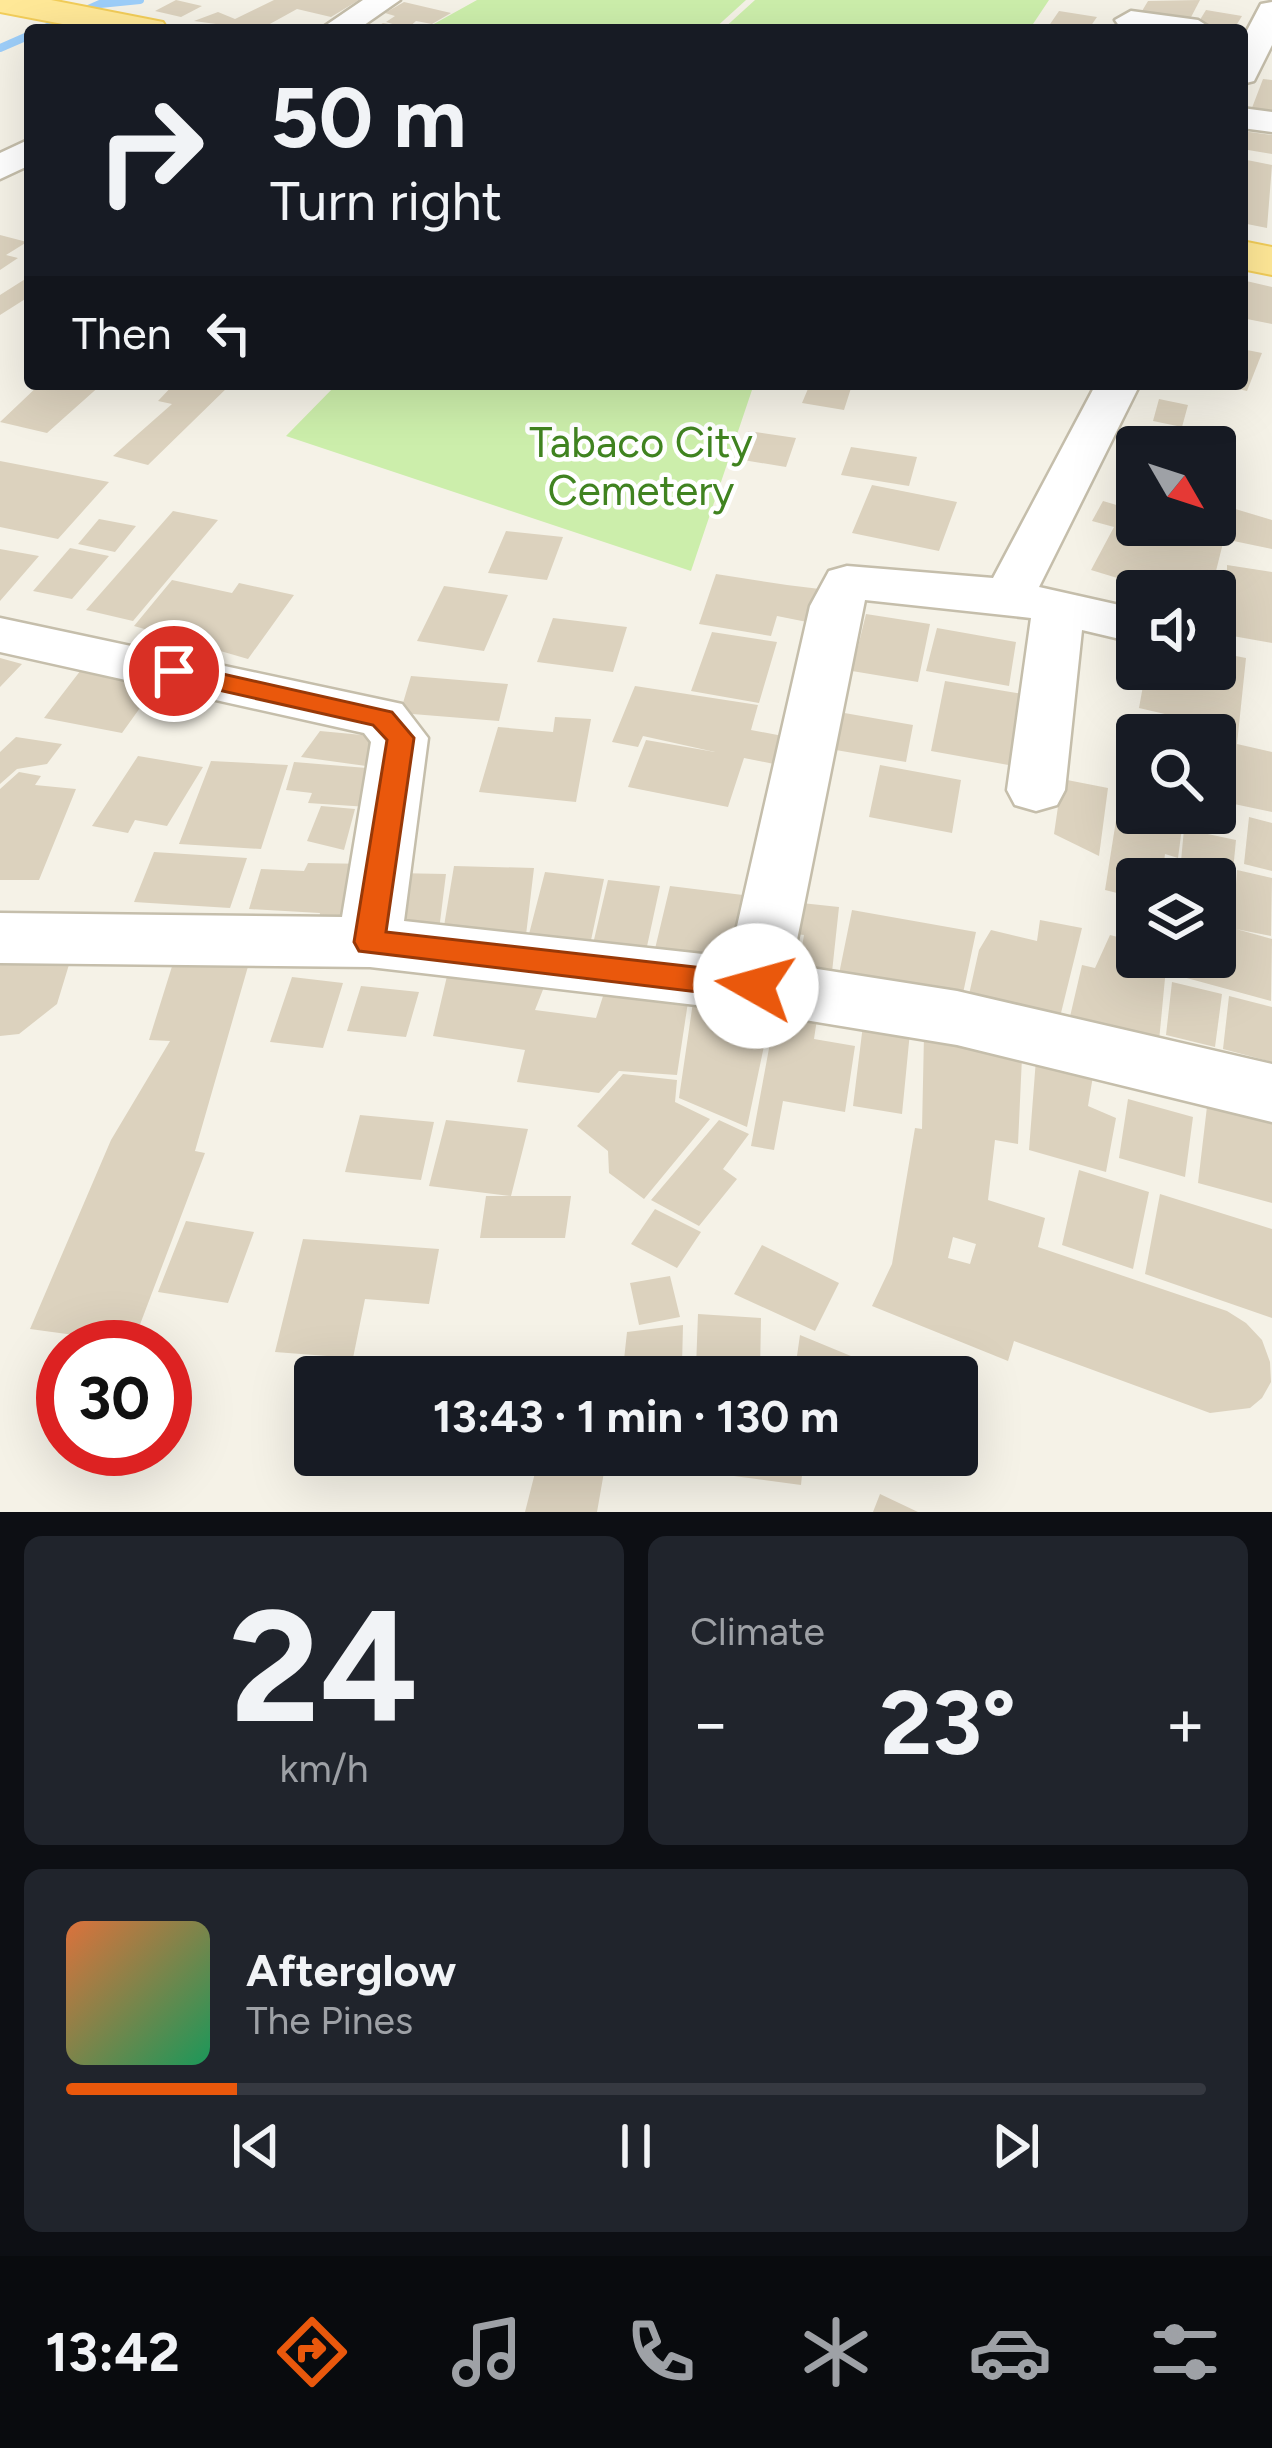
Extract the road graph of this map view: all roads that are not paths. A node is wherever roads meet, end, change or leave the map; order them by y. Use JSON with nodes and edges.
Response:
{"nodes":[{"id":1,"x":386,"y":0,"type":"edge"},
{"id":2,"x":0,"y":1,"type":"edge"},
{"id":3,"x":1128,"y":16,"type":"edge"},
{"id":4,"x":121,"y":24,"type":"edge"},
{"id":5,"x":345,"y":24,"type":"edge"},
{"id":6,"x":1168,"y":24,"type":"edge"},
{"id":7,"x":1116,"y":390,"type":"edge"},
{"id":8,"x":1034,"y":602,"type":"junction"},
{"id":9,"x":1116,"y":621,"type":"edge"},
{"id":10,"x":0,"y":635,"type":"edge"},
{"id":11,"x":1036,"y":790,"type":"dead end"},
{"id":12,"x":0,"y":938,"type":"edge"},
{"id":13,"x":370,"y":942,"type":"junction"},
{"id":14,"x":756,"y":986,"type":"junction"},
{"id":15,"x":1272,"y":1093,"type":"edge"}],
"edges":[{"from":1,"to":5,"type":"street"},
{"from":2,"to":4,"type":"main road"},
{"from":3,"to":6,"type":"street"},
{"from":7,"to":8,"type":"street"},
{"from":8,"to":9,"type":"street"},
{"from":8,"to":11,"type":"street"},
{"from":8,"to":14,"type":"street"},
{"from":10,"to":13,"type":"street"},
{"from":12,"to":13,"type":"street"},
{"from":13,"to":14,"type":"street"},
{"from":14,"to":15,"type":"street"}]}
